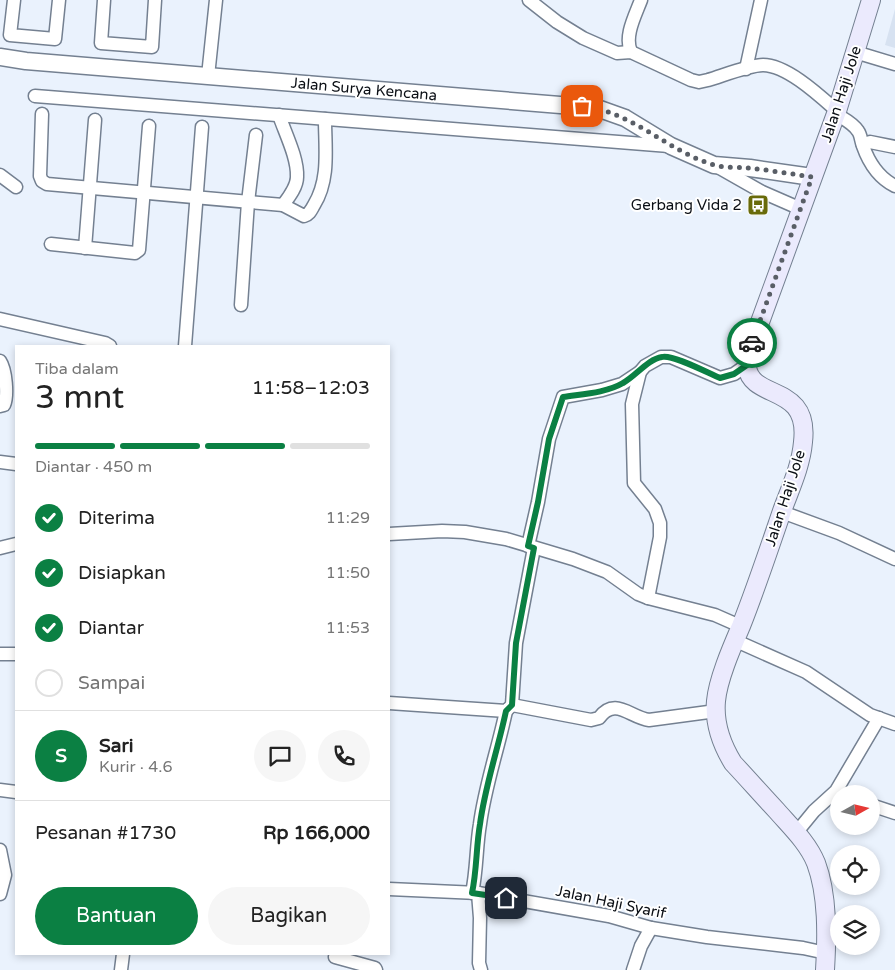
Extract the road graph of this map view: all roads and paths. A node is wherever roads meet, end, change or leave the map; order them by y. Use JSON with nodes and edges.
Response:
{"nodes":[{"id":1,"x":14,"y":0,"type":"edge"},
{"id":2,"x":59,"y":0,"type":"edge"},
{"id":3,"x":104,"y":0,"type":"edge"},
{"id":4,"x":155,"y":0,"type":"edge"},
{"id":5,"x":216,"y":0,"type":"edge"},
{"id":6,"x":529,"y":0,"type":"edge"},
{"id":7,"x":640,"y":0,"type":"edge"},
{"id":8,"x":760,"y":0,"type":"edge"},
{"id":9,"x":871,"y":0,"type":"edge"},
{"id":10,"x":631,"y":52,"type":"junction"},
{"id":11,"x":855,"y":52,"type":"junction"},
{"id":12,"x":0,"y":57,"type":"edge"},
{"id":13,"x":895,"y":64,"type":"edge"},
{"id":14,"x":746,"y":69,"type":"junction"},
{"id":15,"x":208,"y":76,"type":"junction"},
{"id":16,"x":34,"y":96,"type":"dead end"},
{"id":17,"x":837,"y":112,"type":"junction"},
{"id":18,"x":42,"y":114,"type":"dead end"},
{"id":19,"x":279,"y":115,"type":"junction"},
{"id":20,"x":325,"y":119,"type":"junction"},
{"id":21,"x":95,"y":120,"type":"dead end"},
{"id":22,"x":149,"y":126,"type":"dead end"},
{"id":23,"x":202,"y":127,"type":"dead end"},
{"id":24,"x":256,"y":134,"type":"dead end"},
{"id":25,"x":863,"y":145,"type":"junction"},
{"id":26,"x":672,"y":146,"type":"junction"},
{"id":27,"x":895,"y":147,"type":"edge"},
{"id":28,"x":714,"y":165,"type":"junction"},
{"id":29,"x":0,"y":175,"type":"edge"},
{"id":30,"x":812,"y":177,"type":"junction"},
{"id":31,"x":895,"y":186,"type":"edge"},
{"id":32,"x":16,"y":187,"type":"dead end"},
{"id":33,"x":90,"y":188,"type":"junction"},
{"id":34,"x":143,"y":192,"type":"junction"},
{"id":35,"x":196,"y":197,"type":"junction"},
{"id":36,"x":248,"y":202,"type":"junction"},
{"id":37,"x":283,"y":205,"type":"junction"},
{"id":38,"x":801,"y":209,"type":"junction"},
{"id":39,"x":51,"y":244,"type":"dead end"},
{"id":40,"x":85,"y":248,"type":"junction"},
{"id":41,"x":241,"y":305,"type":"dead end"},
{"id":42,"x":0,"y":319,"type":"edge"},
{"id":43,"x":108,"y":345,"type":"edge"},
{"id":44,"x":186,"y":345,"type":"edge"},
{"id":45,"x":0,"y":362,"type":"edge"},
{"id":46,"x":747,"y":365,"type":"junction"},
{"id":47,"x":640,"y":372,"type":"junction"},
{"id":48,"x":0,"y":406,"type":"edge"},
{"id":49,"x":0,"y":462,"type":"edge"},
{"id":50,"x":15,"y":464,"type":"edge"},
{"id":51,"x":782,"y":512,"type":"junction"},
{"id":52,"x":390,"y":534,"type":"edge"},
{"id":53,"x":15,"y":544,"type":"edge"},
{"id":54,"x":531,"y":547,"type":"junction"},
{"id":55,"x":0,"y":548,"type":"edge"},
{"id":56,"x":895,"y":559,"type":"edge"},
{"id":57,"x":648,"y":598,"type":"junction"},
{"id":58,"x":737,"y":633,"type":"junction"},
{"id":59,"x":0,"y":654,"type":"edge"},
{"id":60,"x":15,"y":654,"type":"edge"},
{"id":61,"x":390,"y":702,"type":"edge"},
{"id":62,"x":509,"y":708,"type":"junction"},
{"id":63,"x":716,"y":711,"type":"junction"},
{"id":64,"x":879,"y":718,"type":"junction"},
{"id":65,"x":895,"y":724,"type":"edge"},
{"id":66,"x":842,"y":785,"type":"edge"},
{"id":67,"x":0,"y":790,"type":"edge"},
{"id":68,"x":15,"y":792,"type":"edge"},
{"id":69,"x":830,"y":799,"type":"edge"},
{"id":70,"x":880,"y":808,"type":"edge"},
{"id":71,"x":895,"y":813,"type":"edge"},
{"id":72,"x":796,"y":833,"type":"junction"},
{"id":73,"x":0,"y":850,"type":"edge"},
{"id":74,"x":10,"y":874,"type":"edge"},
{"id":75,"x":390,"y":889,"type":"edge"},
{"id":76,"x":475,"y":893,"type":"junction"},
{"id":77,"x":0,"y":894,"type":"edge"},
{"id":78,"x":651,"y":928,"type":"junction"},
{"id":79,"x":123,"y":955,"type":"edge"},
{"id":80,"x":336,"y":956,"type":"edge"},
{"id":81,"x":825,"y":961,"type":"edge"},
{"id":82,"x":120,"y":970,"type":"edge"},
{"id":83,"x":331,"y":970,"type":"edge"},
{"id":84,"x":376,"y":970,"type":"edge"},
{"id":85,"x":481,"y":970,"type":"edge"},
{"id":86,"x":633,"y":970,"type":"edge"}],
"edges":[{"from":1,"to":2,"type":"street"},
{"from":3,"to":4,"type":"street"},
{"from":5,"to":15,"type":"street"},
{"from":6,"to":10,"type":"street"},
{"from":7,"to":10,"type":"street"},
{"from":8,"to":14,"type":"street"},
{"from":9,"to":11,"type":"main road","name":"Jalan Haji Jole"},
{"from":10,"to":14,"type":"street"},
{"from":11,"to":13,"type":"street"},
{"from":11,"to":17,"type":"main road","name":"Jalan Haji Jole"},
{"from":12,"to":15,"type":"street","name":"Jalan Surya Kencana"},
{"from":14,"to":17,"type":"street"},
{"from":15,"to":26,"type":"street","name":"Jalan Surya Kencana"},
{"from":16,"to":19,"type":"street"},
{"from":17,"to":25,"type":"street"},
{"from":17,"to":30,"type":"main road","name":"Jalan Haji Jole"},
{"from":18,"to":33,"type":"street"},
{"from":19,"to":20,"type":"street"},
{"from":19,"to":37,"type":"street"},
{"from":20,"to":26,"type":"street"},
{"from":20,"to":37,"type":"street"},
{"from":21,"to":33,"type":"street"},
{"from":22,"to":34,"type":"street"},
{"from":23,"to":35,"type":"street"},
{"from":24,"to":36,"type":"street"},
{"from":25,"to":27,"type":"street"},
{"from":25,"to":31,"type":"street"},
{"from":26,"to":28,"type":"street","name":"Jalan Surya Kencana"},
{"from":28,"to":30,"type":"street","name":"Jalan Surya Kencana"},
{"from":28,"to":38,"type":"street","name":"Jalan Surya Kencana"},
{"from":29,"to":32,"type":"street"},
{"from":30,"to":38,"type":"main road","name":"Jalan Haji Jole"},
{"from":33,"to":34,"type":"street"},
{"from":33,"to":40,"type":"street"},
{"from":34,"to":35,"type":"street"},
{"from":34,"to":40,"type":"street"},
{"from":35,"to":36,"type":"street"},
{"from":35,"to":44,"type":"street"},
{"from":36,"to":37,"type":"street"},
{"from":36,"to":41,"type":"street"},
{"from":38,"to":46,"type":"main road","name":"Jalan Haji Jole"},
{"from":39,"to":40,"type":"street"},
{"from":42,"to":43,"type":"street"},
{"from":45,"to":48,"type":"street"},
{"from":46,"to":47,"type":"street"},
{"from":46,"to":51,"type":"main road","name":"Jalan Haji Jole"},
{"from":47,"to":54,"type":"street"},
{"from":47,"to":57,"type":"street"},
{"from":49,"to":50,"type":"street"},
{"from":51,"to":56,"type":"street"},
{"from":51,"to":58,"type":"main road","name":"Jalan Haji Jole"},
{"from":52,"to":54,"type":"street"},
{"from":53,"to":55,"type":"street"},
{"from":54,"to":57,"type":"street"},
{"from":54,"to":62,"type":"street"},
{"from":57,"to":58,"type":"street"},
{"from":58,"to":63,"type":"main road","name":"Jalan Haji Jole"},
{"from":58,"to":64,"type":"street"},
{"from":59,"to":60,"type":"street"},
{"from":61,"to":62,"type":"street"},
{"from":62,"to":63,"type":"street"},
{"from":62,"to":76,"type":"street"},
{"from":63,"to":72,"type":"main road","name":"Jalan Haji Jole"},
{"from":64,"to":65,"type":"street"},
{"from":64,"to":66,"type":"street"},
{"from":67,"to":68,"type":"street"},
{"from":69,"to":72,"type":"street"},
{"from":70,"to":71,"type":"street"},
{"from":72,"to":81,"type":"main road","name":"Jalan Haji Jole"},
{"from":73,"to":74,"type":"street"},
{"from":74,"to":77,"type":"street"},
{"from":75,"to":76,"type":"street","name":"Jalan Haji Syarif"},
{"from":76,"to":78,"type":"street","name":"Jalan Haji Syarif"},
{"from":76,"to":85,"type":"street"},
{"from":78,"to":81,"type":"street","name":"Jalan Haji Syarif"},
{"from":78,"to":86,"type":"street"},
{"from":79,"to":82,"type":"street"},
{"from":80,"to":83,"type":"street"},
{"from":80,"to":84,"type":"street"}]}
